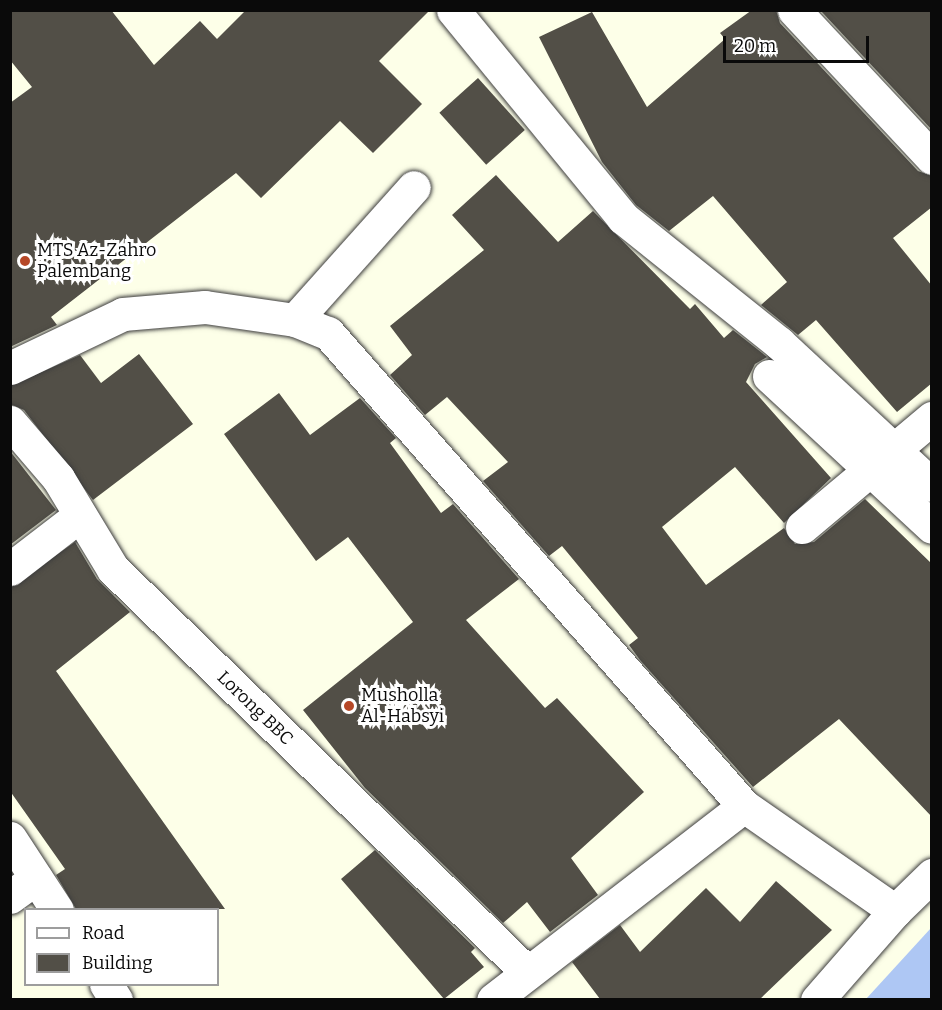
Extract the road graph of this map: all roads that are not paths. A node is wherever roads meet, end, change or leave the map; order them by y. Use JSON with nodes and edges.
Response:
{"nodes":[{"id":1,"x":453,"y":10,"type":"edge"},
{"id":2,"x":794,"y":10,"type":"edge"},
{"id":3,"x":932,"y":158,"type":"edge"},
{"id":4,"x":414,"y":187,"type":"dead end"},
{"id":5,"x":295,"y":320,"type":"junction"},
{"id":6,"x":10,"y":368,"type":"edge"},
{"id":7,"x":769,"y":376,"type":"dead end"},
{"id":8,"x":932,"y":418,"type":"edge"},
{"id":9,"x":10,"y":422,"type":"edge"},
{"id":10,"x":881,"y":459,"type":"junction"},
{"id":11,"x":932,"y":485,"type":"edge"},
{"id":12,"x":80,"y":515,"type":"junction"},
{"id":13,"x":802,"y":527,"type":"dead end"},
{"id":14,"x":932,"y":527,"type":"edge"},
{"id":15,"x":10,"y":569,"type":"edge"},
{"id":16,"x":744,"y":806,"type":"junction"},
{"id":17,"x":10,"y":838,"type":"edge"},
{"id":18,"x":932,"y":875,"type":"edge"},
{"id":19,"x":36,"y":878,"type":"junction"},
{"id":20,"x":10,"y":897,"type":"edge"},
{"id":21,"x":56,"y":908,"type":"edge"},
{"id":22,"x":896,"y":911,"type":"junction"},
{"id":23,"x":527,"y":972,"type":"junction"},
{"id":24,"x":107,"y":986,"type":"edge"},
{"id":25,"x":116,"y":999,"type":"edge"},
{"id":26,"x":493,"y":999,"type":"edge"},
{"id":27,"x":817,"y":999,"type":"edge"}],
"edges":[{"from":1,"to":10,"type":"street"},
{"from":2,"to":3,"type":"street"},
{"from":4,"to":5,"type":"street"},
{"from":5,"to":6,"type":"street"},
{"from":5,"to":16,"type":"street"},
{"from":7,"to":10,"type":"street"},
{"from":8,"to":10,"type":"street"},
{"from":9,"to":12,"type":"street","name":"Lorong BBC"},
{"from":10,"to":11,"type":"street"},
{"from":10,"to":13,"type":"street"},
{"from":10,"to":14,"type":"street"},
{"from":12,"to":15,"type":"street"},
{"from":12,"to":23,"type":"street","name":"Lorong BBC"},
{"from":16,"to":22,"type":"street"},
{"from":16,"to":23,"type":"street"},
{"from":17,"to":19,"type":"street"},
{"from":18,"to":22,"type":"street"},
{"from":19,"to":20,"type":"street"},
{"from":19,"to":21,"type":"street"},
{"from":22,"to":27,"type":"street"},
{"from":23,"to":26,"type":"street"},
{"from":24,"to":25,"type":"street"}]}
